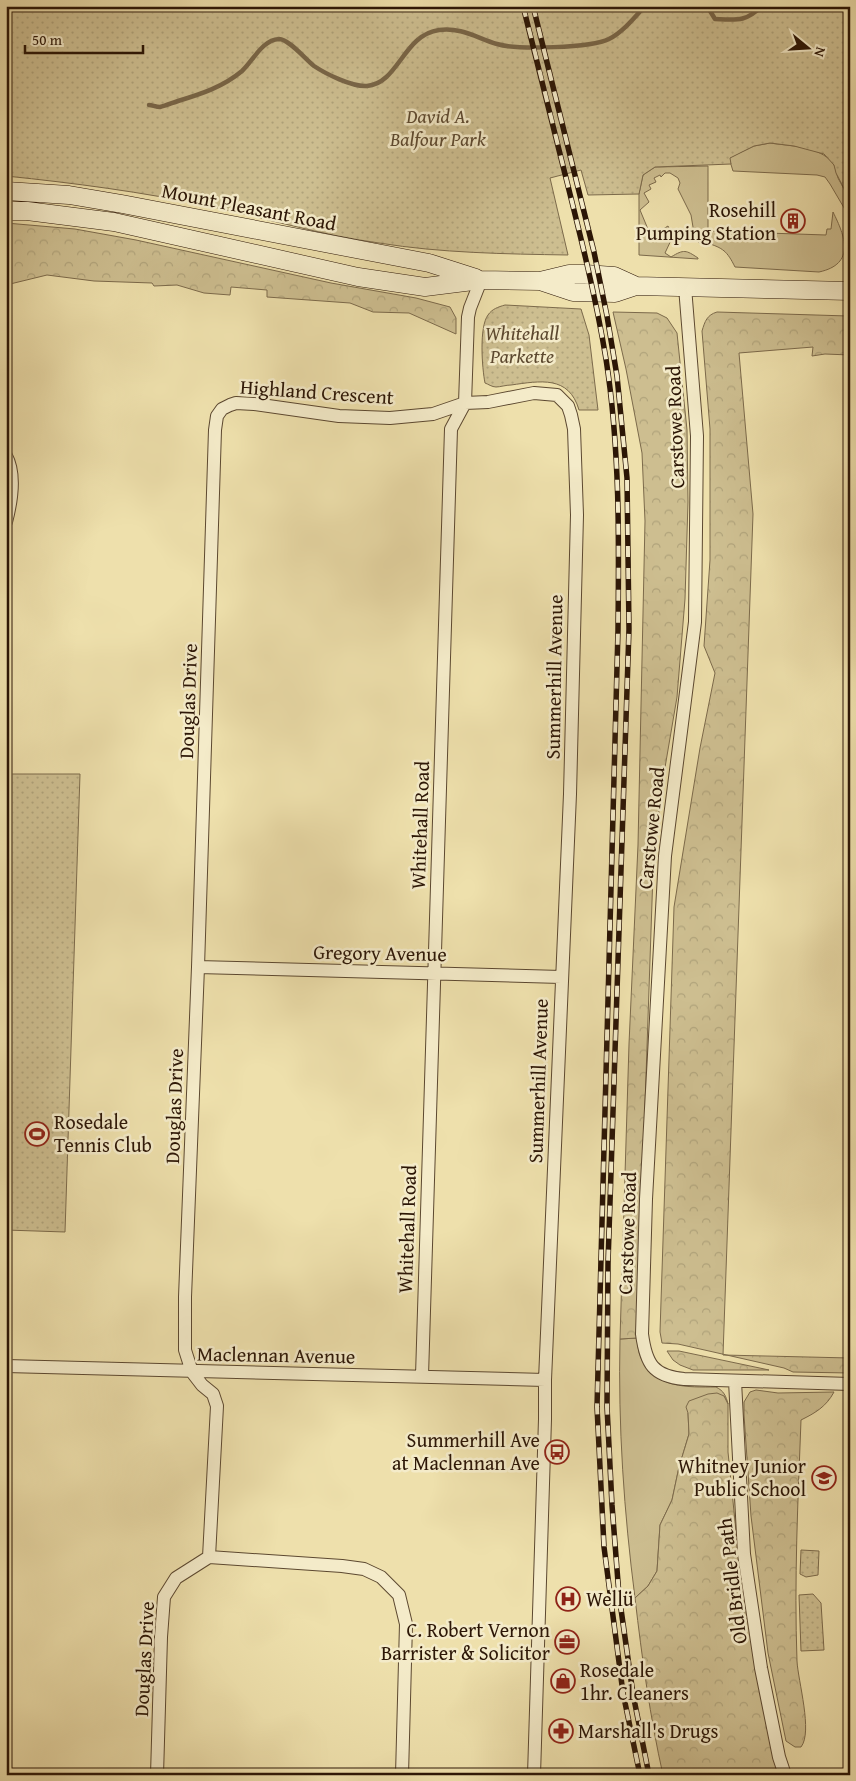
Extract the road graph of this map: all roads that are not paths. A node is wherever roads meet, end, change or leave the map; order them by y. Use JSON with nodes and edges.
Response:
{"nodes":[{"id":1,"x":6,"y":191,"type":"edge"},
{"id":2,"x":6,"y":211,"type":"edge"},
{"id":3,"x":481,"y":280,"type":"junction"},
{"id":4,"x":685,"y":287,"type":"junction"},
{"id":5,"x":850,"y":291,"type":"edge"},
{"id":6,"x":557,"y":395,"type":"joint"},
{"id":7,"x":465,"y":403,"type":"junction"},
{"id":8,"x":222,"y":409,"type":"joint"},
{"id":9,"x":6,"y":456,"type":"edge"},
{"id":10,"x":6,"y":522,"type":"edge"},
{"id":11,"x":198,"y":968,"type":"junction"},
{"id":12,"x":434,"y":973,"type":"junction"},
{"id":13,"x":561,"y":977,"type":"junction"},
{"id":14,"x":6,"y":1366,"type":"edge"},
{"id":15,"x":192,"y":1372,"type":"junction"},
{"id":16,"x":422,"y":1376,"type":"junction"},
{"id":17,"x":544,"y":1380,"type":"junction"},
{"id":18,"x":736,"y":1381,"type":"junction"},
{"id":19,"x":850,"y":1384,"type":"edge"},
{"id":20,"x":209,"y":1557,"type":"junction"},
{"id":21,"x":157,"y":1775,"type":"edge"},
{"id":22,"x":402,"y":1775,"type":"edge"},
{"id":23,"x":534,"y":1775,"type":"edge"},
{"id":24,"x":785,"y":1775,"type":"edge"}],
"edges":[{"from":1,"to":3,"type":"main road","name":"Mount Pleasant Road"},
{"from":2,"to":3,"type":"main road","name":"Mount Pleasant Road"},
{"from":3,"to":4,"type":"main road","name":"Mount Pleasant Road"},
{"from":3,"to":7,"type":"street","name":"Whitehall Road"},
{"from":4,"to":5,"type":"main road","name":"Mount Pleasant Road"},
{"from":4,"to":18,"type":"street","name":"Carstowe Road"},
{"from":6,"to":7,"type":"street","name":"Highland Crescent"},
{"from":6,"to":13,"type":"street","name":"Summerhill Avenue"},
{"from":7,"to":8,"type":"street","name":"Highland Crescent"},
{"from":7,"to":12,"type":"street","name":"Whitehall Road"},
{"from":8,"to":11,"type":"street","name":"Douglas Drive"},
{"from":9,"to":10,"type":"street"},
{"from":11,"to":12,"type":"street","name":"Gregory Avenue"},
{"from":11,"to":15,"type":"street","name":"Douglas Drive"},
{"from":12,"to":13,"type":"street","name":"Gregory Avenue"},
{"from":12,"to":16,"type":"street","name":"Whitehall Road"},
{"from":13,"to":17,"type":"street","name":"Summerhill Avenue"},
{"from":14,"to":15,"type":"street","name":"Maclennan Avenue"},
{"from":15,"to":16,"type":"street","name":"Maclennan Avenue"},
{"from":15,"to":20,"type":"street","name":"Douglas Drive"},
{"from":16,"to":17,"type":"street","name":"Maclennan Avenue"},
{"from":17,"to":23,"type":"street","name":"Summerhill Avenue"},
{"from":18,"to":19,"type":"street"},
{"from":18,"to":24,"type":"street","name":"Old Bridle Path"},
{"from":20,"to":21,"type":"street","name":"Douglas Drive"},
{"from":20,"to":22,"type":"street"}]}
